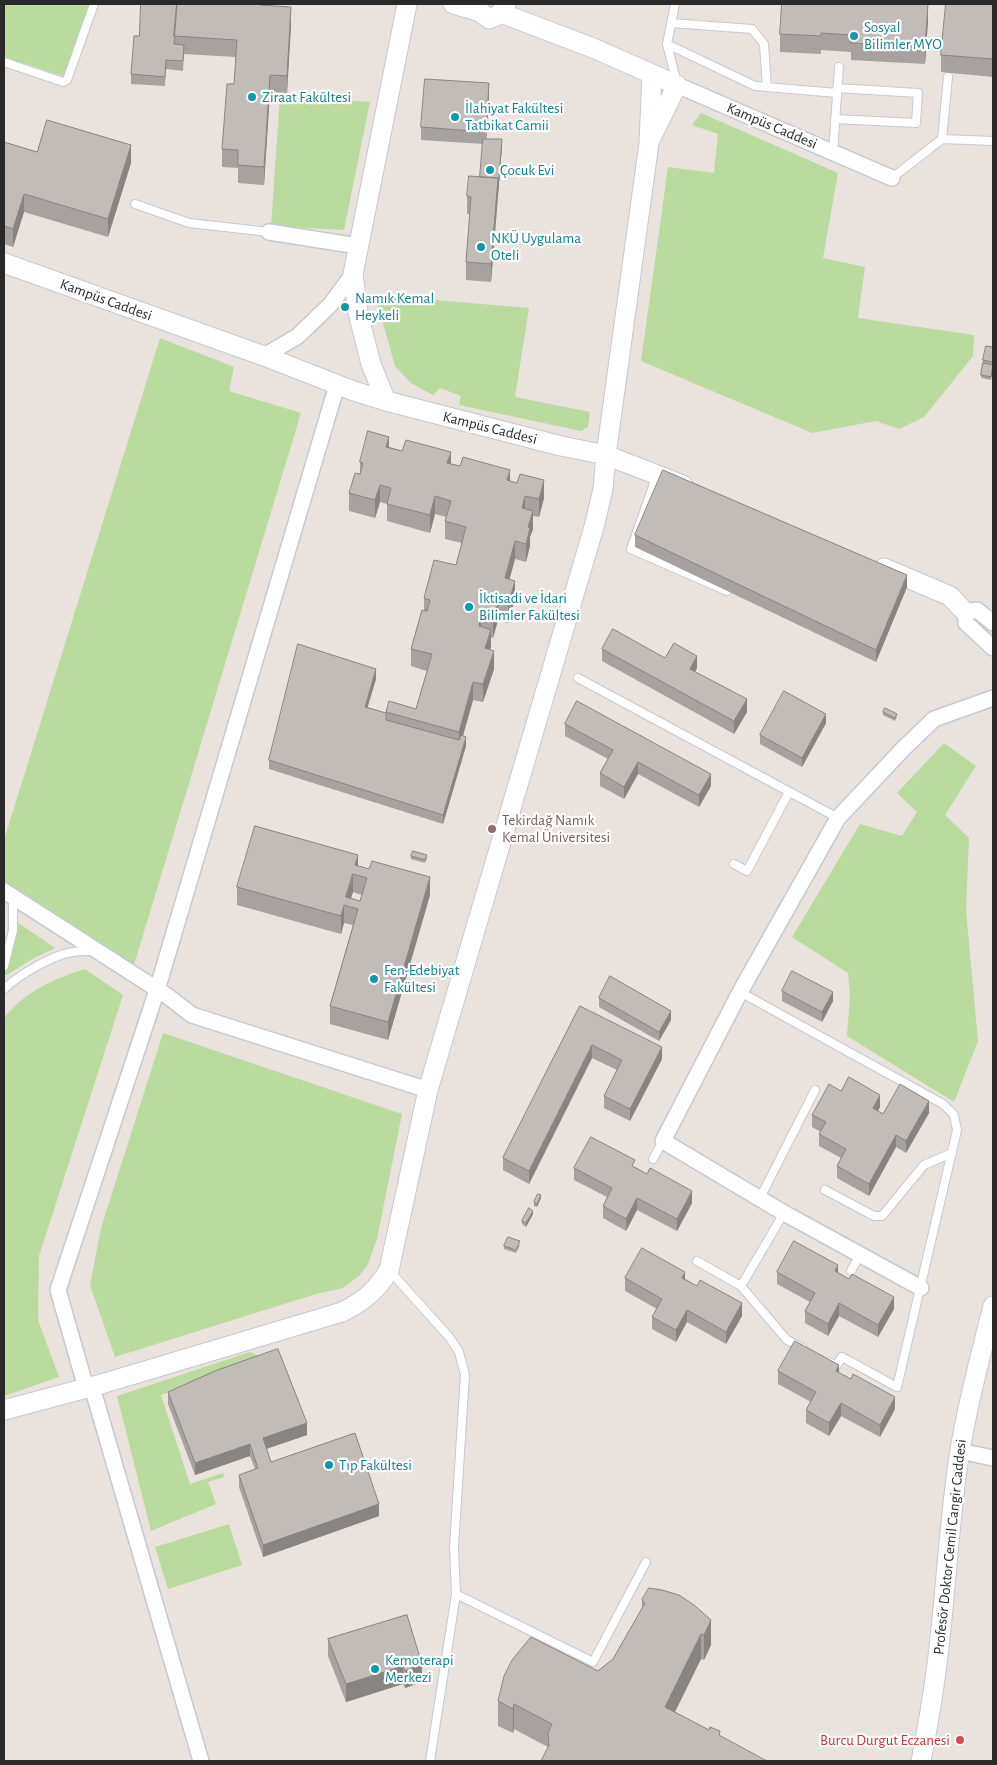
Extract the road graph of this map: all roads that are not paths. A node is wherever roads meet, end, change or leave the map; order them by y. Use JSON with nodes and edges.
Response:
{"nodes":[{"id":1,"x":94,"y":4,"type":"edge"},
{"id":2,"x":407,"y":4,"type":"edge"},
{"id":3,"x":453,"y":4,"type":"edge"},
{"id":4,"x":675,"y":4,"type":"edge"},
{"id":5,"x":479,"y":8,"type":"edge"},
{"id":6,"x":504,"y":8,"type":"edge"},
{"id":7,"x":671,"y":23,"type":"junction"},
{"id":8,"x":667,"y":44,"type":"junction"},
{"id":9,"x":4,"y":62,"type":"edge"},
{"id":10,"x":839,"y":67,"type":"dead end"},
{"id":11,"x":652,"y":74,"type":"junction"},
{"id":12,"x":948,"y":77,"type":"edge"},
{"id":13,"x":677,"y":85,"type":"junction"},
{"id":14,"x":768,"y":87,"type":"junction"},
{"id":15,"x":837,"y":91,"type":"junction"},
{"id":16,"x":836,"y":118,"type":"junction"},
{"id":17,"x":942,"y":139,"type":"junction"},
{"id":18,"x":993,"y":141,"type":"edge"},
{"id":19,"x":649,"y":142,"type":"junction"},
{"id":20,"x":833,"y":152,"type":"junction"},
{"id":21,"x":892,"y":178,"type":"joint"},
{"id":22,"x":135,"y":204,"type":"dead end"},
{"id":23,"x":269,"y":232,"type":"joint"},
{"id":24,"x":358,"y":246,"type":"junction"},
{"id":25,"x":4,"y":264,"type":"edge"},
{"id":26,"x":353,"y":274,"type":"junction"},
{"id":27,"x":264,"y":356,"type":"junction"},
{"id":28,"x":337,"y":384,"type":"junction"},
{"id":29,"x":386,"y":401,"type":"junction"},
{"id":30,"x":606,"y":455,"type":"junction"},
{"id":31,"x":657,"y":475,"type":"junction"},
{"id":32,"x":703,"y":494,"type":"edge"},
{"id":33,"x":868,"y":562,"type":"edge"},
{"id":34,"x":730,"y":592,"type":"edge"},
{"id":35,"x":965,"y":612,"type":"junction"},
{"id":36,"x":993,"y":623,"type":"edge"},
{"id":37,"x":993,"y":648,"type":"edge"},
{"id":38,"x":578,"y":678,"type":"dead end"},
{"id":39,"x":993,"y":698,"type":"edge"},
{"id":40,"x":789,"y":792,"type":"junction"},
{"id":41,"x":838,"y":818,"type":"junction"},
{"id":42,"x":734,"y":864,"type":"dead end"},
{"id":43,"x":8,"y":894,"type":"edge"},
{"id":44,"x":97,"y":950,"type":"junction"},
{"id":45,"x":4,"y":966,"type":"edge"},
{"id":46,"x":4,"y":990,"type":"edge"},
{"id":47,"x":157,"y":990,"type":"junction"},
{"id":48,"x":740,"y":992,"type":"junction"},
{"id":49,"x":428,"y":1090,"type":"junction"},
{"id":50,"x":815,"y":1090,"type":"dead end"},
{"id":51,"x":663,"y":1140,"type":"junction"},
{"id":52,"x":952,"y":1153,"type":"junction"},
{"id":53,"x":654,"y":1159,"type":"dead end"},
{"id":54,"x":825,"y":1190,"type":"dead end"},
{"id":55,"x":760,"y":1198,"type":"junction"},
{"id":56,"x":784,"y":1213,"type":"junction"},
{"id":57,"x":860,"y":1255,"type":"junction"},
{"id":58,"x":697,"y":1261,"type":"dead end"},
{"id":59,"x":389,"y":1270,"type":"junction"},
{"id":60,"x":851,"y":1271,"type":"dead end"},
{"id":61,"x":741,"y":1286,"type":"junction"},
{"id":62,"x":920,"y":1288,"type":"junction"},
{"id":63,"x":993,"y":1306,"type":"edge"},
{"id":64,"x":812,"y":1353,"type":"edge"},
{"id":65,"x":820,"y":1357,"type":"edge"},
{"id":66,"x":89,"y":1387,"type":"junction"},
{"id":67,"x":4,"y":1410,"type":"edge"},
{"id":68,"x":960,"y":1451,"type":"junction"},
{"id":69,"x":993,"y":1458,"type":"edge"},
{"id":70,"x":646,"y":1562,"type":"dead end"},
{"id":71,"x":456,"y":1594,"type":"junction"},
{"id":72,"x":201,"y":1761,"type":"edge"},
{"id":73,"x":430,"y":1761,"type":"edge"},
{"id":74,"x":921,"y":1761,"type":"edge"}],
"edges":[{"from":1,"to":9,"type":"lane"},
{"from":2,"to":24,"type":"street"},
{"from":3,"to":5,"type":"street"},
{"from":4,"to":7,"type":"lane"},
{"from":5,"to":6,"type":"street","name":"Kampüs Caddesi"},
{"from":6,"to":11,"type":"street","name":"Kampüs Caddesi"},
{"from":7,"to":8,"type":"lane"},
{"from":7,"to":14,"type":"lane"},
{"from":8,"to":13,"type":"lane"},
{"from":8,"to":14,"type":"lane"},
{"from":10,"to":15,"type":"lane"},
{"from":11,"to":13,"type":"street","name":"Kampüs Caddesi"},
{"from":11,"to":19,"type":"street"},
{"from":12,"to":17,"type":"lane"},
{"from":13,"to":19,"type":"street"},
{"from":13,"to":20,"type":"street","name":"Kampüs Caddesi"},
{"from":14,"to":15,"type":"lane"},
{"from":15,"to":16,"type":"lane"},
{"from":15,"to":16,"type":"lane"},
{"from":16,"to":20,"type":"lane"},
{"from":17,"to":18,"type":"lane"},
{"from":17,"to":21,"type":"lane"},
{"from":19,"to":30,"type":"street"},
{"from":20,"to":21,"type":"street","name":"Kampüs Caddesi"},
{"from":22,"to":23,"type":"lane"},
{"from":23,"to":24,"type":"street"},
{"from":24,"to":26,"type":"street"},
{"from":25,"to":27,"type":"street","name":"Kampüs Caddesi"},
{"from":26,"to":27,"type":"street"},
{"from":26,"to":29,"type":"street"},
{"from":27,"to":28,"type":"street","name":"Kampüs Caddesi"},
{"from":28,"to":29,"type":"street","name":"Kampüs Caddesi"},
{"from":28,"to":47,"type":"street"},
{"from":29,"to":30,"type":"street","name":"Kampüs Caddesi"},
{"from":30,"to":31,"type":"street","name":"Kampüs Caddesi"},
{"from":30,"to":49,"type":"street"},
{"from":31,"to":32,"type":"street","name":"Kampüs Caddesi"},
{"from":31,"to":34,"type":"lane"},
{"from":33,"to":35,"type":"street"},
{"from":35,"to":36,"type":"street"},
{"from":35,"to":37,"type":"street"},
{"from":38,"to":40,"type":"lane"},
{"from":39,"to":41,"type":"street"},
{"from":40,"to":41,"type":"lane"},
{"from":40,"to":42,"type":"lane"},
{"from":41,"to":48,"type":"street"},
{"from":43,"to":44,"type":"street"},
{"from":43,"to":45,"type":"lane"},
{"from":44,"to":46,"type":"lane"},
{"from":44,"to":47,"type":"street"},
{"from":47,"to":49,"type":"street"},
{"from":47,"to":66,"type":"street"},
{"from":48,"to":51,"type":"street"},
{"from":48,"to":52,"type":"lane"},
{"from":49,"to":59,"type":"street"},
{"from":50,"to":55,"type":"lane"},
{"from":51,"to":53,"type":"lane"},
{"from":51,"to":55,"type":"street"},
{"from":52,"to":54,"type":"lane"},
{"from":52,"to":62,"type":"lane"},
{"from":55,"to":56,"type":"street"},
{"from":56,"to":57,"type":"street"},
{"from":56,"to":61,"type":"lane"},
{"from":57,"to":60,"type":"lane"},
{"from":57,"to":62,"type":"street"},
{"from":58,"to":61,"type":"lane"},
{"from":59,"to":66,"type":"street"},
{"from":59,"to":71,"type":"lane"},
{"from":61,"to":64,"type":"lane"},
{"from":62,"to":65,"type":"lane"},
{"from":63,"to":68,"type":"street","name":"Profesör Doktor Cemil Cangir Caddesi"},
{"from":66,"to":67,"type":"street"},
{"from":66,"to":72,"type":"street"},
{"from":68,"to":69,"type":"street"},
{"from":68,"to":74,"type":"street","name":"Profesör Doktor Cemil Cangir Caddesi"},
{"from":70,"to":71,"type":"lane"},
{"from":71,"to":73,"type":"lane"}]}
